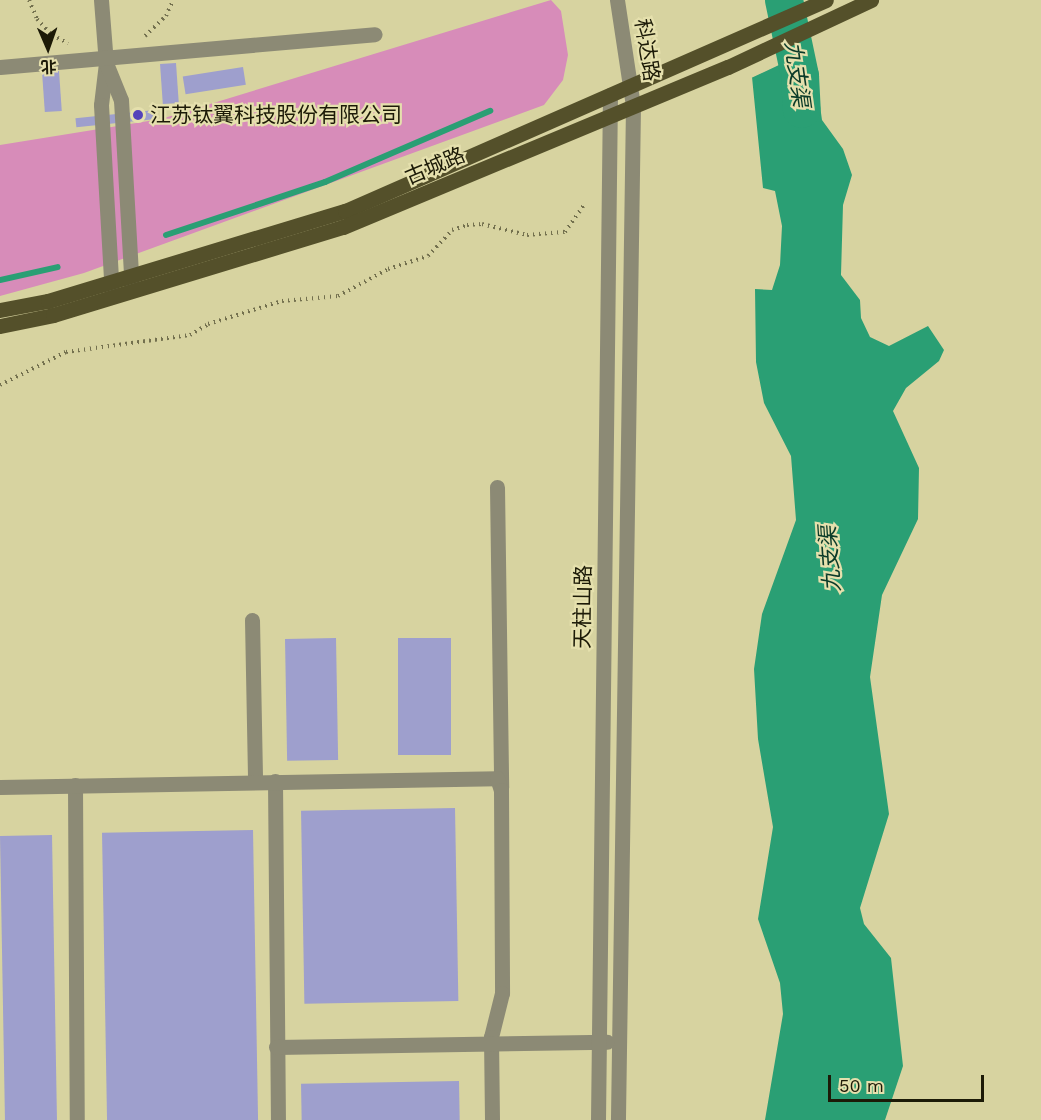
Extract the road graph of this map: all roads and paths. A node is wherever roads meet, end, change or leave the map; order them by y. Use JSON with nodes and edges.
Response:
{"nodes":[{"id":1,"x":29,"y":0,"type":"edge"},
{"id":2,"x":101,"y":0,"type":"edge"},
{"id":3,"x":173,"y":0,"type":"edge"},
{"id":4,"x":617,"y":0,"type":"edge"},
{"id":5,"x":826,"y":0,"type":"edge"},
{"id":6,"x":871,"y":0,"type":"edge"},
{"id":7,"x":375,"y":34,"type":"dead end"},
{"id":8,"x":142,"y":37,"type":"dead end"},
{"id":9,"x":71,"y":45,"type":"dead end"},
{"id":10,"x":106,"y":60,"type":"junction"},
{"id":11,"x":0,"y":67,"type":"edge"},
{"id":12,"x":632,"y":86,"type":"junction"},
{"id":13,"x":610,"y":95,"type":"junction"},
{"id":14,"x":633,"y":106,"type":"junction"},
{"id":15,"x":610,"y":116,"type":"junction"},
{"id":16,"x":585,"y":203,"type":"dead end"},
{"id":17,"x":132,"y":284,"type":"junction"},
{"id":18,"x":112,"y":290,"type":"junction"},
{"id":19,"x":0,"y":310,"type":"edge"},
{"id":20,"x":0,"y":326,"type":"edge"},
{"id":21,"x":0,"y":384,"type":"edge"},
{"id":22,"x":497,"y":487,"type":"dead end"},
{"id":23,"x":252,"y":620,"type":"dead end"},
{"id":24,"x":255,"y":781,"type":"junction"},
{"id":25,"x":275,"y":781,"type":"junction"},
{"id":26,"x":75,"y":785,"type":"junction"},
{"id":27,"x":0,"y":787,"type":"edge"},
{"id":28,"x":501,"y":790,"type":"junction"},
{"id":29,"x":599,"y":1042,"type":"junction"},
{"id":30,"x":619,"y":1042,"type":"junction"},
{"id":31,"x":491,"y":1044,"type":"junction"},
{"id":32,"x":276,"y":1047,"type":"junction"},
{"id":33,"x":77,"y":1120,"type":"edge"},
{"id":34,"x":278,"y":1120,"type":"edge"},
{"id":35,"x":492,"y":1120,"type":"edge"},
{"id":36,"x":598,"y":1120,"type":"edge"},
{"id":37,"x":618,"y":1120,"type":"edge"}],
"edges":[{"from":1,"to":9,"type":"path"},
{"from":2,"to":10,"type":"street"},
{"from":3,"to":8,"type":"path"},
{"from":4,"to":12,"type":"street","name":"科达路"},
{"from":5,"to":12,"type":"main road","name":"古城路"},
{"from":6,"to":14,"type":"main road","name":"古城路"},
{"from":7,"to":10,"type":"street"},
{"from":10,"to":11,"type":"street"},
{"from":10,"to":17,"type":"street"},
{"from":10,"to":18,"type":"street"},
{"from":12,"to":13,"type":"main road","name":"古城路"},
{"from":12,"to":14,"type":"street","name":"科达路"},
{"from":13,"to":15,"type":"street","name":"天柱山路"},
{"from":13,"to":17,"type":"main road","name":"古城路"},
{"from":14,"to":15,"type":"main road","name":"古城路"},
{"from":14,"to":30,"type":"street","name":"天柱山路"},
{"from":15,"to":17,"type":"main road","name":"古城路"},
{"from":15,"to":29,"type":"street","name":"天柱山路"},
{"from":16,"to":21,"type":"path"},
{"from":17,"to":18,"type":"main road","name":"古城路"},
{"from":18,"to":19,"type":"main road","name":"古城路"},
{"from":18,"to":20,"type":"main road","name":"古城路"},
{"from":22,"to":28,"type":"street"},
{"from":23,"to":24,"type":"street"},
{"from":24,"to":25,"type":"street"},
{"from":24,"to":26,"type":"street"},
{"from":25,"to":28,"type":"street"},
{"from":25,"to":32,"type":"street"},
{"from":26,"to":27,"type":"street"},
{"from":26,"to":33,"type":"street"},
{"from":28,"to":31,"type":"street"},
{"from":29,"to":30,"type":"street"},
{"from":29,"to":31,"type":"street"},
{"from":29,"to":36,"type":"street","name":"天柱山路"},
{"from":30,"to":37,"type":"street","name":"天柱山路"},
{"from":31,"to":32,"type":"street"},
{"from":31,"to":35,"type":"street"},
{"from":32,"to":34,"type":"street"}]}
